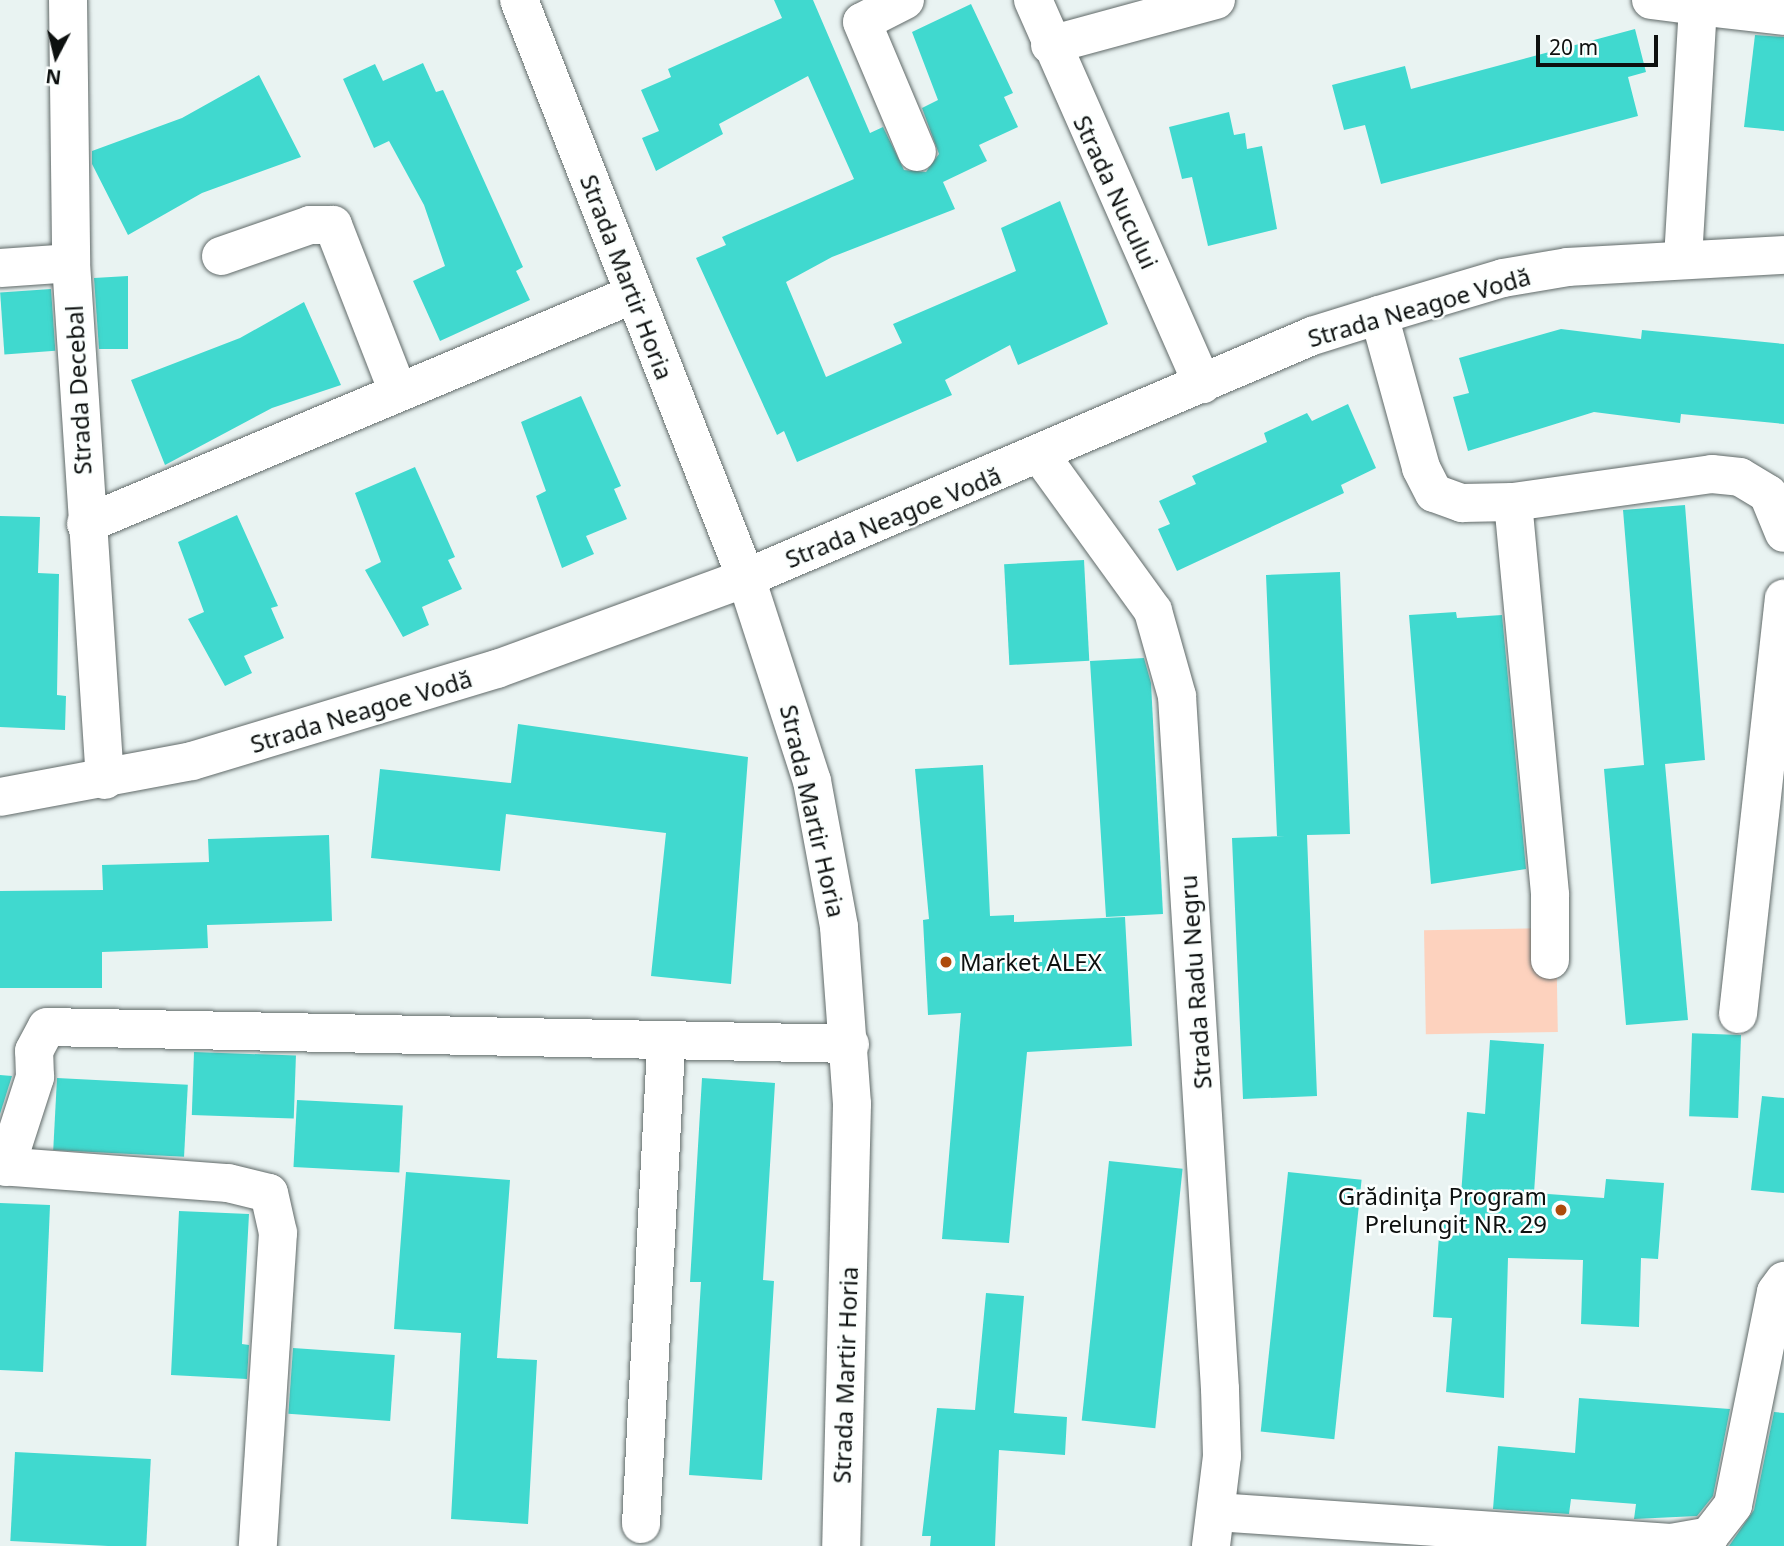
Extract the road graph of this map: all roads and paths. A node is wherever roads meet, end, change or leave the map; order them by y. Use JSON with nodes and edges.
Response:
{"nodes":[{"id":1,"x":68,"y":0,"type":"edge"},
{"id":2,"x":519,"y":0,"type":"edge"},
{"id":3,"x":905,"y":0,"type":"edge"},
{"id":4,"x":1033,"y":0,"type":"edge"},
{"id":5,"x":1216,"y":0,"type":"edge"},
{"id":6,"x":1650,"y":0,"type":"edge"},
{"id":7,"x":1698,"y":6,"type":"junction"},
{"id":8,"x":857,"y":11,"type":"edge"},
{"id":9,"x":1784,"y":16,"type":"edge"},
{"id":10,"x":1050,"y":45,"type":"junction"},
{"id":11,"x":917,"y":152,"type":"dead end"},
{"id":12,"x":1784,"y":255,"type":"edge"},
{"id":13,"x":221,"y":256,"type":"dead end"},
{"id":14,"x":1682,"y":256,"type":"junction"},
{"id":15,"x":71,"y":263,"type":"junction"},
{"id":16,"x":0,"y":268,"type":"edge"},
{"id":17,"x":634,"y":294,"type":"junction"},
{"id":18,"x":1379,"y":315,"type":"junction"},
{"id":19,"x":1202,"y":384,"type":"junction"},
{"id":20,"x":398,"y":392,"type":"junction"},
{"id":21,"x":1041,"y":456,"type":"junction"},
{"id":22,"x":1513,"y":502,"type":"junction"},
{"id":23,"x":86,"y":524,"type":"junction"},
{"id":24,"x":1784,"y":533,"type":"edge"},
{"id":25,"x":746,"y":578,"type":"junction"},
{"id":26,"x":1784,"y":599,"type":"edge"},
{"id":27,"x":1779,"y":690,"type":"edge"},
{"id":28,"x":105,"y":780,"type":"junction"},
{"id":29,"x":0,"y":797,"type":"edge"},
{"id":30,"x":1550,"y":960,"type":"dead end"},
{"id":31,"x":1738,"y":1014,"type":"dead end"},
{"id":32,"x":666,"y":1044,"type":"junction"},
{"id":33,"x":850,"y":1044,"type":"junction"},
{"id":34,"x":3,"y":1167,"type":"edge"},
{"id":35,"x":1784,"y":1281,"type":"edge"},
{"id":36,"x":642,"y":1524,"type":"dead end"},
{"id":37,"x":1213,"y":1529,"type":"edge"},
{"id":38,"x":258,"y":1546,"type":"edge"},
{"id":39,"x":841,"y":1546,"type":"edge"}],
"edges":[{"from":1,"to":15,"type":"street","name":"Strada Decebal"},
{"from":2,"to":17,"type":"street","name":"Strada Martir Horia"},
{"from":3,"to":8,"type":"street"},
{"from":4,"to":10,"type":"street","name":"Strada Nucului"},
{"from":5,"to":10,"type":"street"},
{"from":6,"to":7,"type":"street"},
{"from":7,"to":9,"type":"street"},
{"from":7,"to":14,"type":"street"},
{"from":8,"to":11,"type":"street"},
{"from":10,"to":19,"type":"street","name":"Strada Nucului"},
{"from":12,"to":14,"type":"street","name":"Strada Neagoe Vodă"},
{"from":13,"to":20,"type":"street"},
{"from":14,"to":18,"type":"street","name":"Strada Neagoe Vodă"},
{"from":15,"to":16,"type":"street"},
{"from":15,"to":23,"type":"street","name":"Strada Decebal"},
{"from":17,"to":20,"type":"street"},
{"from":17,"to":25,"type":"street","name":"Strada Martir Horia"},
{"from":18,"to":19,"type":"street","name":"Strada Neagoe Vodă"},
{"from":18,"to":22,"type":"street"},
{"from":19,"to":21,"type":"street","name":"Strada Neagoe Vodă"},
{"from":20,"to":23,"type":"street"},
{"from":21,"to":25,"type":"street","name":"Strada Neagoe Vodă"},
{"from":21,"to":37,"type":"street","name":"Strada Radu Negru"},
{"from":22,"to":24,"type":"street"},
{"from":22,"to":30,"type":"street"},
{"from":23,"to":28,"type":"street","name":"Strada Decebal"},
{"from":25,"to":28,"type":"street","name":"Strada Neagoe Vodă"},
{"from":25,"to":33,"type":"street","name":"Strada Martir Horia"},
{"from":26,"to":27,"type":"street"},
{"from":27,"to":31,"type":"street"},
{"from":28,"to":29,"type":"street","name":"Strada Neagoe Vodă"},
{"from":32,"to":33,"type":"street"},
{"from":32,"to":34,"type":"street"},
{"from":32,"to":36,"type":"street"},
{"from":33,"to":39,"type":"street","name":"Strada Martir Horia"},
{"from":34,"to":38,"type":"street"},
{"from":35,"to":37,"type":"street"}]}
